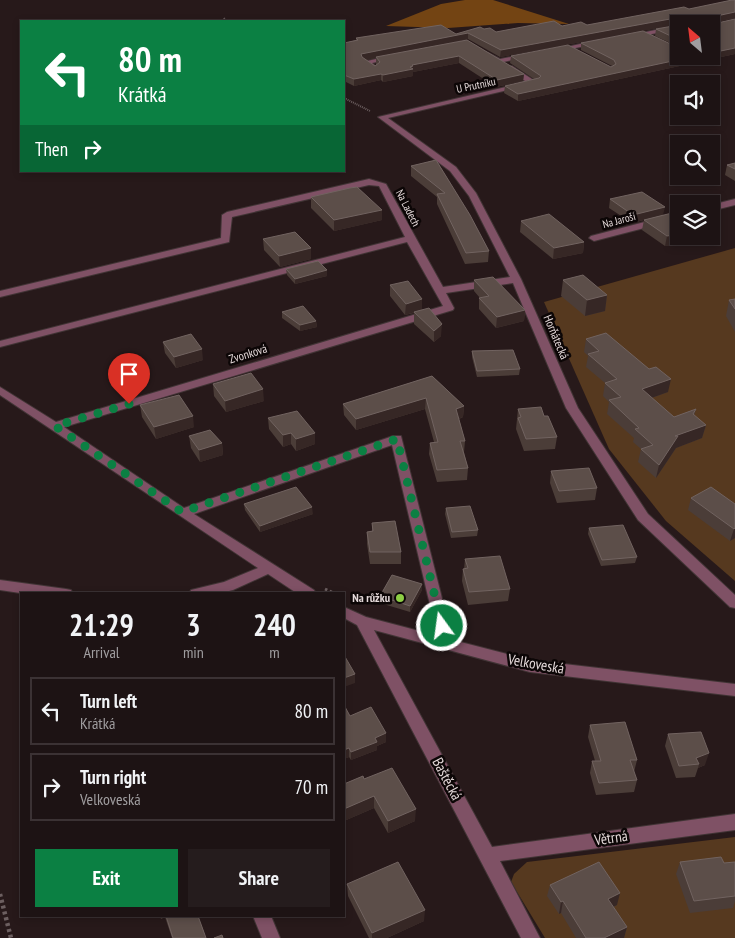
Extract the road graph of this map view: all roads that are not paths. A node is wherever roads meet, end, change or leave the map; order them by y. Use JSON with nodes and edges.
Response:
{"nodes":[{"id":1,"x":670,"y":29,"type":"edge"},
{"id":2,"x":643,"y":34,"type":"junction"},
{"id":3,"x":624,"y":37,"type":"edge"},
{"id":4,"x":606,"y":41,"type":"edge"},
{"id":5,"x":657,"y":41,"type":"edge"},
{"id":6,"x":476,"y":48,"type":"edge"},
{"id":7,"x":569,"y":48,"type":"junction"},
{"id":8,"x":552,"y":51,"type":"edge"},
{"id":9,"x":577,"y":52,"type":"edge"},
{"id":10,"x":534,"y":54,"type":"edge"},
{"id":11,"x":404,"y":55,"type":"edge"},
{"id":12,"x":499,"y":61,"type":"junction"},
{"id":13,"x":374,"y":69,"type":"edge"},
{"id":14,"x":382,"y":117,"type":"joint"},
{"id":15,"x":735,"y":202,"type":"edge"},
{"id":16,"x":720,"y":206,"type":"edge"},
{"id":17,"x":670,"y":218,"type":"edge"},
{"id":18,"x":410,"y":238,"type":"junction"},
{"id":19,"x":594,"y":238,"type":"dead end"},
{"id":20,"x":516,"y":279,"type":"junction"},
{"id":21,"x":439,"y":291,"type":"junction"},
{"id":22,"x":0,"y":294,"type":"edge"},
{"id":23,"x":0,"y":344,"type":"edge"},
{"id":24,"x":0,"y":390,"type":"edge"},
{"id":25,"x":55,"y":426,"type":"junction"},
{"id":26,"x":182,"y":512,"type":"junction"},
{"id":27,"x":270,"y":568,"type":"junction"},
{"id":28,"x":0,"y":585,"type":"edge"},
{"id":29,"x":51,"y":592,"type":"edge"},
{"id":30,"x":204,"y":592,"type":"edge"},
{"id":31,"x":306,"y":592,"type":"edge"},
{"id":32,"x":735,"y":603,"type":"edge"},
{"id":33,"x":345,"y":612,"type":"edge"},
{"id":34,"x":362,"y":621,"type":"junction"},
{"id":35,"x":436,"y":641,"type":"junction"},
{"id":36,"x":735,"y":690,"type":"edge"},
{"id":37,"x":735,"y":822,"type":"edge"},
{"id":38,"x":488,"y":855,"type":"junction"},
{"id":39,"x":262,"y":917,"type":"edge"},
{"id":40,"x":271,"y":938,"type":"edge"},
{"id":41,"x":531,"y":938,"type":"edge"}],
"edges":[{"from":1,"to":2,"type":"street"},
{"from":2,"to":3,"type":"street"},
{"from":2,"to":5,"type":"street"},
{"from":4,"to":7,"type":"street"},
{"from":6,"to":12,"type":"street","name":"U Prutníku"},
{"from":7,"to":8,"type":"street"},
{"from":7,"to":9,"type":"street"},
{"from":10,"to":12,"type":"street","name":"U Prutníku"},
{"from":11,"to":13,"type":"street"},
{"from":12,"to":14,"type":"street","name":"U Prutníku"},
{"from":14,"to":20,"type":"street","name":"Horňátecká"},
{"from":15,"to":16,"type":"street"},
{"from":17,"to":19,"type":"street","name":"Na Jaroši"},
{"from":18,"to":21,"type":"street"},
{"from":18,"to":22,"type":"street","name":"Na Ladech"},
{"from":18,"to":23,"type":"street","name":"Na Ladech"},
{"from":20,"to":21,"type":"street"},
{"from":20,"to":32,"type":"street","name":"Horňátecká"},
{"from":21,"to":25,"type":"street","name":"Zvonková"},
{"from":24,"to":25,"type":"street"},
{"from":25,"to":26,"type":"street"},
{"from":26,"to":27,"type":"street"},
{"from":26,"to":35,"type":"street"},
{"from":27,"to":30,"type":"street"},
{"from":27,"to":31,"type":"street"},
{"from":28,"to":29,"type":"street"},
{"from":33,"to":34,"type":"street","name":"Velkoveská"},
{"from":34,"to":35,"type":"street","name":"Velkoveská"},
{"from":34,"to":38,"type":"street","name":"Baštěcká"},
{"from":35,"to":36,"type":"street","name":"Velkoveská"},
{"from":37,"to":38,"type":"street","name":"Větrná"},
{"from":38,"to":41,"type":"street","name":"Baštěcká"},
{"from":39,"to":40,"type":"street"}]}
